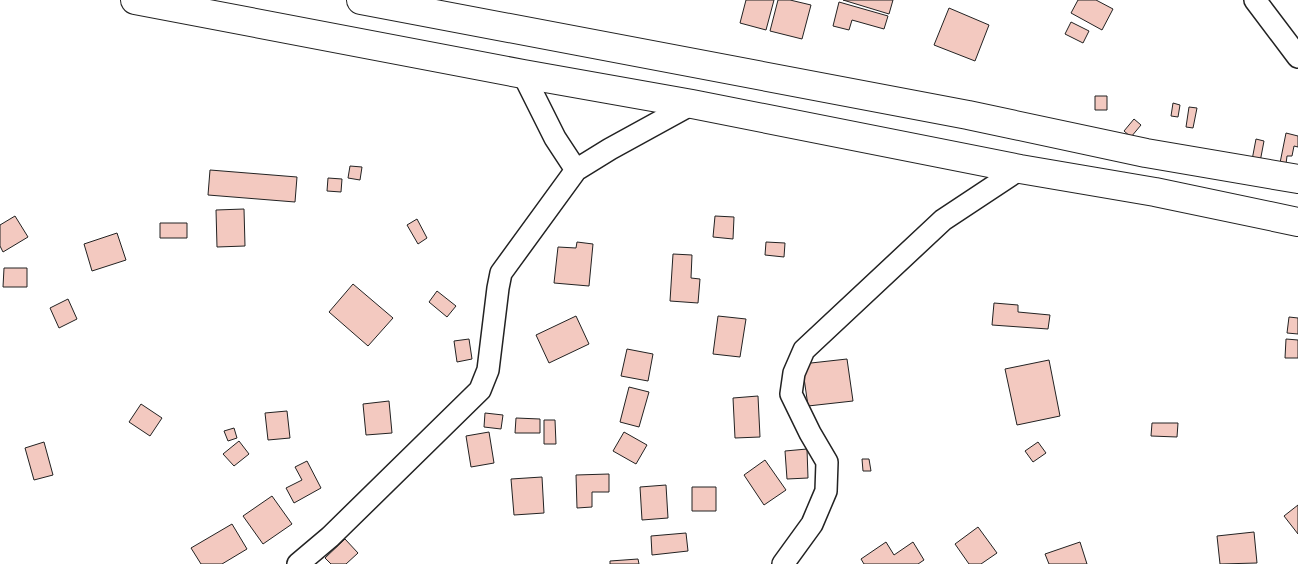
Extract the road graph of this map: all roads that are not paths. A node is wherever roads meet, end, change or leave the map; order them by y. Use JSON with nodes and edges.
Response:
{"nodes":[{"id":1,"x":136,"y":0,"type":"edge"},
{"id":2,"x":361,"y":0,"type":"edge"},
{"id":3,"x":1255,"y":0,"type":"edge"},
{"id":4,"x":1298,"y":57,"type":"edge"},
{"id":5,"x":523,"y":74,"type":"junction"},
{"id":6,"x":692,"y":104,"type":"junction"},
{"id":7,"x":1020,"y":169,"type":"junction"},
{"id":8,"x":576,"y":170,"type":"junction"},
{"id":9,"x":1298,"y":179,"type":"edge"},
{"id":10,"x":1298,"y":222,"type":"edge"},
{"id":11,"x":298,"y":564,"type":"edge"},
{"id":12,"x":783,"y":564,"type":"edge"}],
"edges":[{"from":1,"to":5,"type":"highway"},
{"from":2,"to":9,"type":"highway"},
{"from":3,"to":4,"type":"street"},
{"from":5,"to":6,"type":"highway"},
{"from":5,"to":8,"type":"street"},
{"from":6,"to":7,"type":"highway"},
{"from":6,"to":8,"type":"street"},
{"from":7,"to":10,"type":"highway"},
{"from":7,"to":12,"type":"street"},
{"from":8,"to":11,"type":"street"}]}
